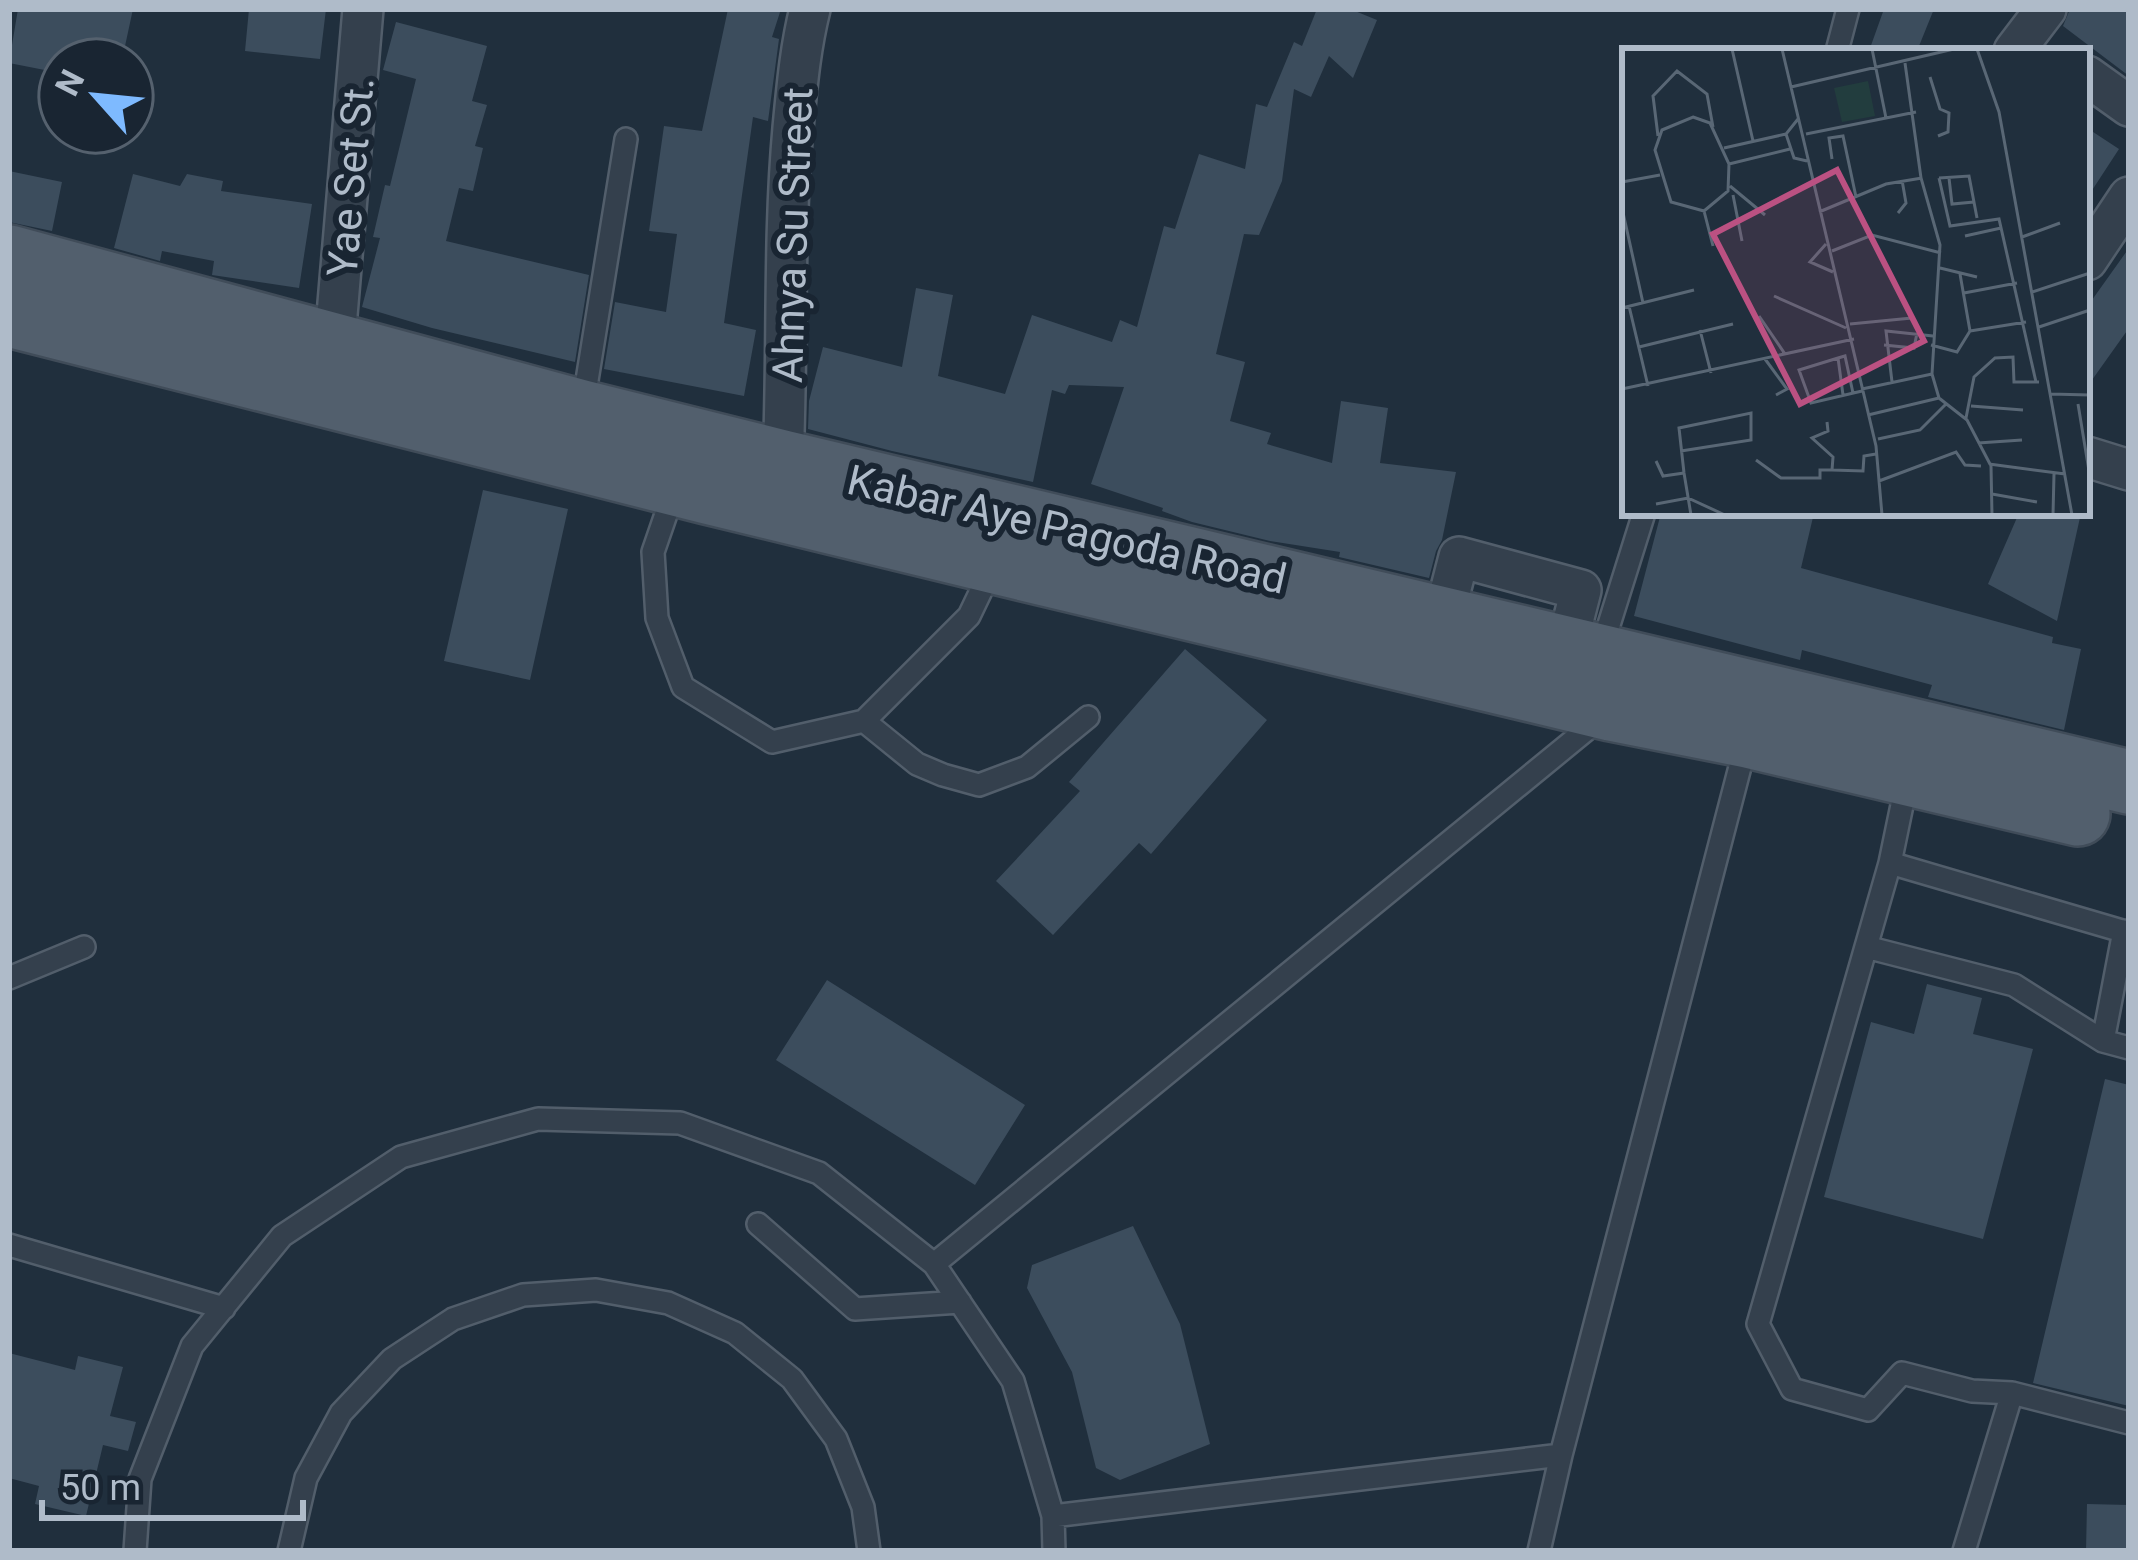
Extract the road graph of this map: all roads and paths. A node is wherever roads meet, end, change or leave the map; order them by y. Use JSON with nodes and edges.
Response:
{"nodes":[{"id":1,"x":364,"y":9,"type":"edge"},
{"id":2,"x":811,"y":9,"type":"edge"},
{"id":3,"x":1848,"y":9,"type":"edge"},
{"id":4,"x":1838,"y":48,"type":"edge"},
{"id":5,"x":2090,"y":78,"type":"edge"},
{"id":6,"x":2129,"y":106,"type":"edge"},
{"id":7,"x":626,"y":139,"type":"dead end"},
{"id":8,"x":2129,"y":197,"type":"edge"},
{"id":9,"x":2090,"y":256,"type":"edge"},
{"id":10,"x":9,"y":257,"type":"edge"},
{"id":11,"x":9,"y":315,"type":"edge"},
{"id":12,"x":332,"y":371,"type":"junction"},
{"id":13,"x":581,"y":412,"type":"junction"},
{"id":14,"x":2090,"y":459,"type":"edge"},
{"id":15,"x":783,"y":462,"type":"junction"},
{"id":16,"x":2129,"y":470,"type":"edge"},
{"id":17,"x":676,"y":484,"type":"junction"},
{"id":18,"x":1643,"y":516,"type":"edge"},
{"id":19,"x":995,"y":562,"type":"junction"},
{"id":20,"x":1574,"y":675,"type":"junction"},
{"id":21,"x":1754,"y":715,"type":"junction"},
{"id":22,"x":1088,"y":717,"type":"dead end"},
{"id":23,"x":864,"y":722,"type":"junction"},
{"id":24,"x":1908,"y":775,"type":"junction"},
{"id":25,"x":2129,"y":782,"type":"edge"},
{"id":26,"x":2129,"y":826,"type":"edge"},
{"id":27,"x":1890,"y":862,"type":"junction"},
{"id":28,"x":2127,"y":932,"type":"edge"},
{"id":29,"x":84,"y":947,"type":"dead end"},
{"id":30,"x":1866,"y":947,"type":"junction"},
{"id":31,"x":9,"y":978,"type":"edge"},
{"id":32,"x":2103,"y":1041,"type":"junction"},
{"id":33,"x":2129,"y":1048,"type":"edge"},
{"id":34,"x":758,"y":1224,"type":"dead end"},
{"id":35,"x":9,"y":1245,"type":"edge"},
{"id":36,"x":934,"y":1264,"type":"junction"},
{"id":37,"x":960,"y":1302,"type":"junction"},
{"id":38,"x":224,"y":1308,"type":"junction"},
{"id":39,"x":2012,"y":1393,"type":"junction"},
{"id":40,"x":2129,"y":1423,"type":"edge"},
{"id":41,"x":1561,"y":1455,"type":"junction"},
{"id":42,"x":1053,"y":1516,"type":"junction"},
{"id":43,"x":135,"y":1551,"type":"edge"},
{"id":44,"x":289,"y":1551,"type":"edge"},
{"id":45,"x":869,"y":1551,"type":"edge"},
{"id":46,"x":1054,"y":1551,"type":"edge"},
{"id":47,"x":1539,"y":1551,"type":"edge"},
{"id":48,"x":1964,"y":1551,"type":"edge"}],
"edges":[{"from":1,"to":12,"type":"street","name":"Yae Set St."},
{"from":2,"to":15,"type":"street","name":"Ahnya Su Street"},
{"from":3,"to":4,"type":"lane"},
{"from":5,"to":6,"type":"street"},
{"from":7,"to":13,"type":"lane"},
{"from":8,"to":9,"type":"street"},
{"from":10,"to":12,"type":"main road","name":"Kabar Aye Pagoda Road"},
{"from":11,"to":12,"type":"main road","name":"Kabar Aye Pagoda Road"},
{"from":12,"to":13,"type":"main road","name":"Kabar Aye Pagoda Road"},
{"from":12,"to":17,"type":"main road","name":"Kabar Aye Pagoda Road"},
{"from":13,"to":15,"type":"main road","name":"Kabar Aye Pagoda Road"},
{"from":14,"to":16,"type":"street"},
{"from":15,"to":20,"type":"main road","name":"Kabar Aye Pagoda Road"},
{"from":17,"to":19,"type":"main road","name":"Kabar Aye Pagoda Road"},
{"from":17,"to":23,"type":"lane"},
{"from":18,"to":20,"type":"lane"},
{"from":19,"to":20,"type":"main road","name":"Kabar Aye Pagoda Road"},
{"from":19,"to":23,"type":"lane"},
{"from":20,"to":21,"type":"main road","name":"Kabar Aye Pagoda Road"},
{"from":20,"to":36,"type":"lane"},
{"from":21,"to":24,"type":"main road","name":"Kabar Aye Pagoda Road"},
{"from":21,"to":25,"type":"main road","name":"Kabar Aye Pagoda Road"},
{"from":21,"to":41,"type":"lane"},
{"from":22,"to":23,"type":"lane"},
{"from":24,"to":26,"type":"main road","name":"Kabar Aye Pagoda Road"},
{"from":24,"to":27,"type":"lane"},
{"from":27,"to":28,"type":"lane"},
{"from":27,"to":30,"type":"lane"},
{"from":28,"to":32,"type":"lane"},
{"from":29,"to":31,"type":"lane"},
{"from":30,"to":32,"type":"lane"},
{"from":30,"to":39,"type":"lane"},
{"from":32,"to":33,"type":"lane"},
{"from":34,"to":37,"type":"lane"},
{"from":35,"to":38,"type":"lane"},
{"from":36,"to":37,"type":"lane"},
{"from":36,"to":38,"type":"lane"},
{"from":37,"to":42,"type":"lane"},
{"from":38,"to":43,"type":"lane"},
{"from":39,"to":40,"type":"lane"},
{"from":39,"to":48,"type":"lane"},
{"from":41,"to":42,"type":"lane"},
{"from":41,"to":47,"type":"lane"},
{"from":42,"to":46,"type":"lane"},
{"from":44,"to":45,"type":"lane"}]}
